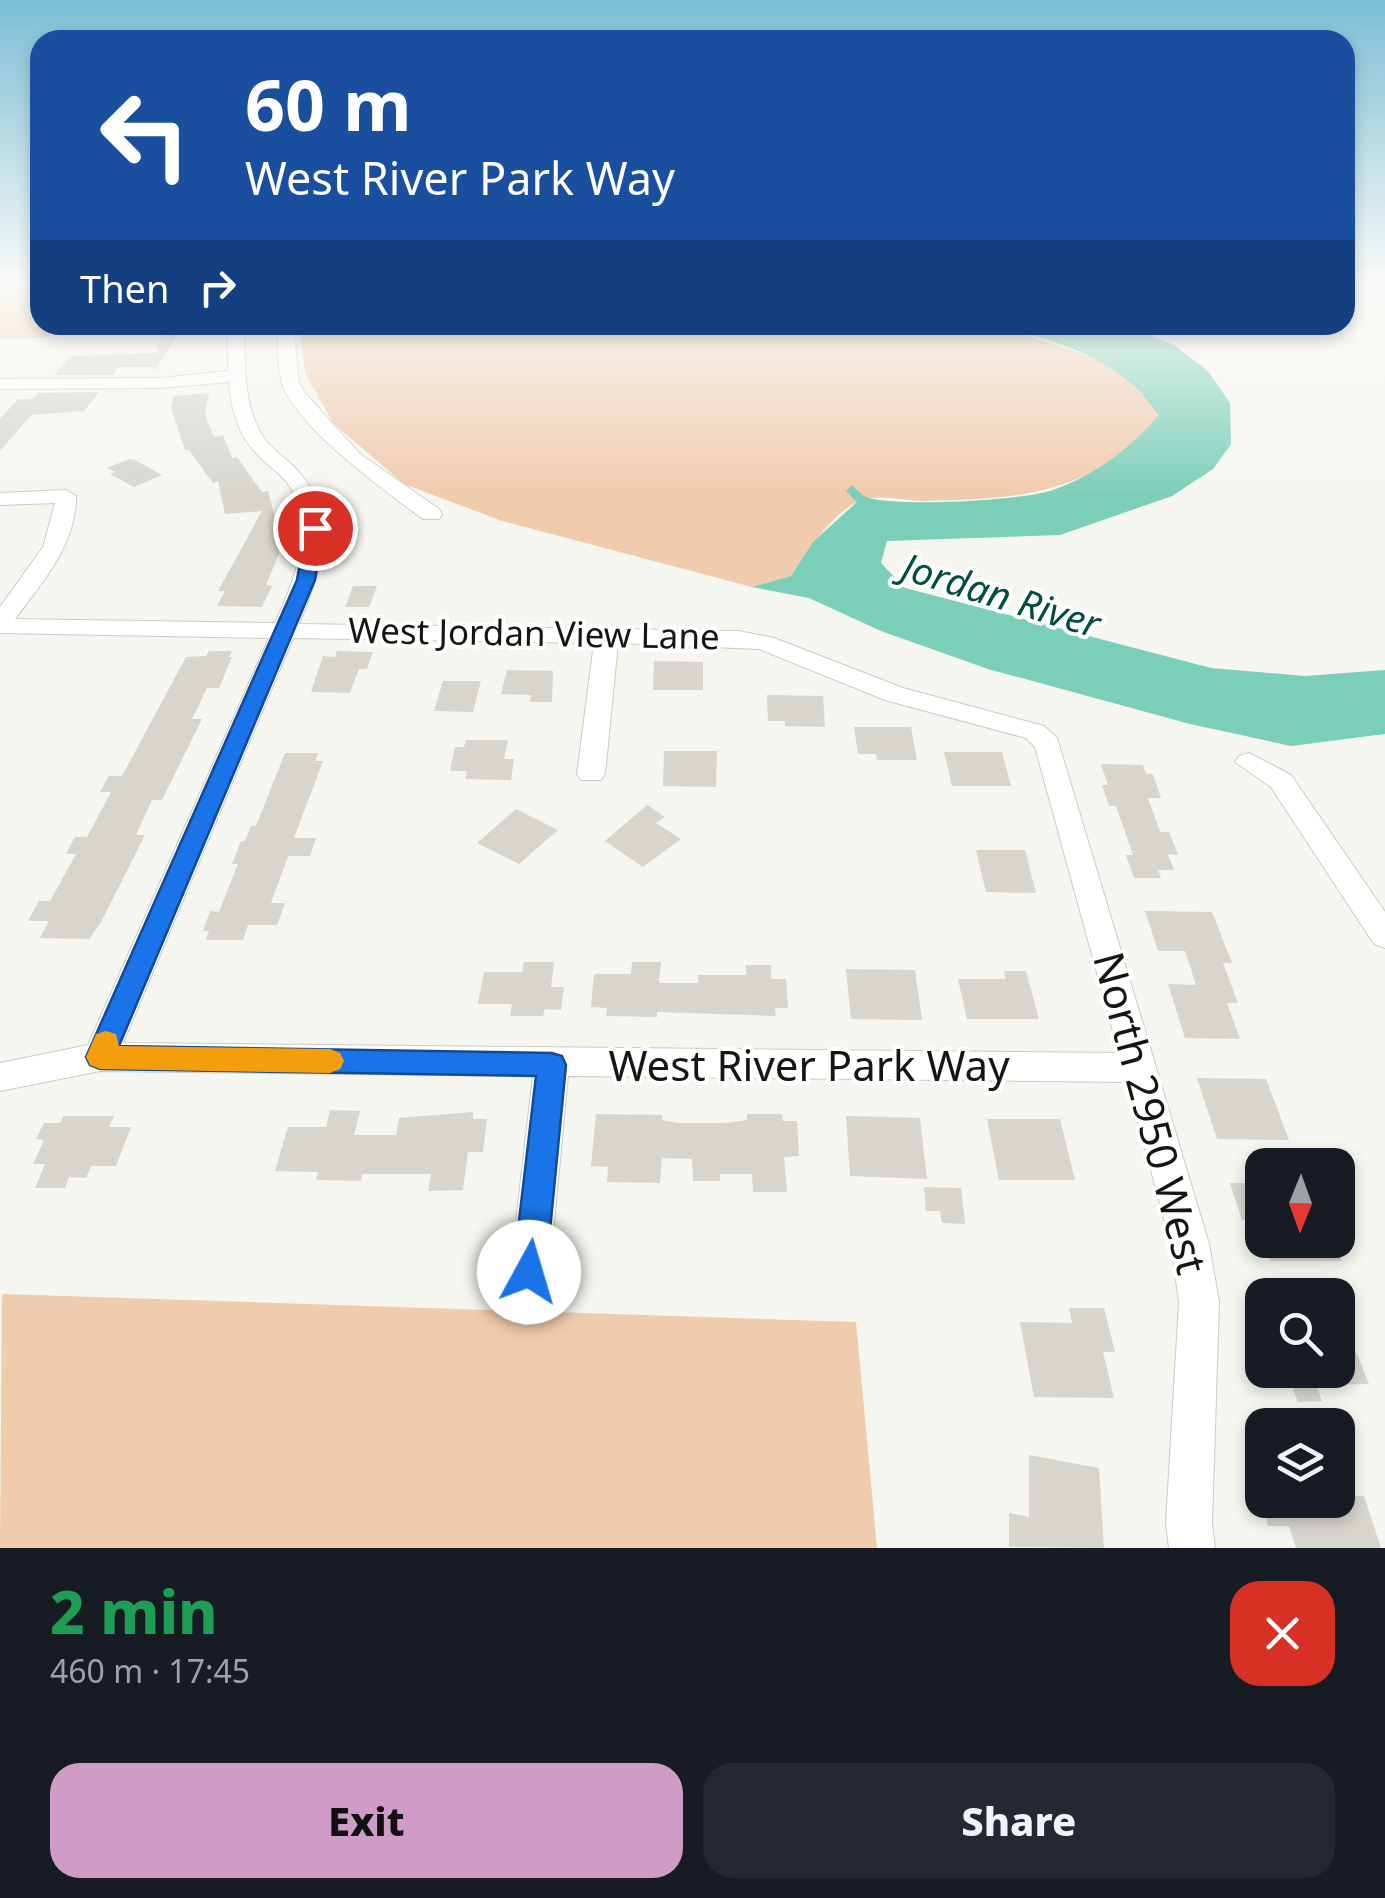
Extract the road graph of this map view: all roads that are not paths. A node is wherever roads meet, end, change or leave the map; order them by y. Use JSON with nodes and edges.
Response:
{"nodes":[{"id":1,"x":236,"y":354,"type":"edge"},
{"id":2,"x":288,"y":354,"type":"edge"},
{"id":3,"x":236,"y":376,"type":"junction"},
{"id":4,"x":0,"y":384,"type":"edge"},
{"id":5,"x":0,"y":499,"type":"edge"},
{"id":6,"x":431,"y":514,"type":"dead end"},
{"id":7,"x":0,"y":624,"type":"edge"},
{"id":8,"x":284,"y":628,"type":"junction"},
{"id":9,"x":606,"y":635,"type":"junction"},
{"id":10,"x":1048,"y":744,"type":"joint"},
{"id":11,"x":1249,"y":762,"type":"dead end"},
{"id":12,"x":591,"y":774,"type":"dead end"},
{"id":13,"x":1385,"y":936,"type":"edge"},
{"id":14,"x":100,"y":1057,"type":"junction"},
{"id":15,"x":552,"y":1065,"type":"junction"},
{"id":16,"x":1140,"y":1068,"type":"junction"},
{"id":17,"x":0,"y":1078,"type":"edge"},
{"id":18,"x":526,"y":1306,"type":"dead end"},
{"id":19,"x":1192,"y":1548,"type":"edge"}],
"edges":[{"from":1,"to":3,"type":"street"},
{"from":2,"to":6,"type":"street"},
{"from":3,"to":4,"type":"street"},
{"from":3,"to":8,"type":"street"},
{"from":5,"to":7,"type":"street"},
{"from":7,"to":8,"type":"street","name":"West Jordan View Lane"},
{"from":8,"to":9,"type":"street","name":"West Jordan View Lane"},
{"from":8,"to":14,"type":"street"},
{"from":9,"to":10,"type":"street","name":"West Jordan View Lane"},
{"from":9,"to":12,"type":"street"},
{"from":10,"to":16,"type":"street","name":"North 2950 West"},
{"from":11,"to":13,"type":"street"},
{"from":14,"to":15,"type":"street","name":"West River Park Way"},
{"from":14,"to":17,"type":"street","name":"West River Park Way"},
{"from":15,"to":16,"type":"street","name":"West River Park Way"},
{"from":15,"to":18,"type":"street"},
{"from":16,"to":19,"type":"street","name":"North 2950 West"}]}
